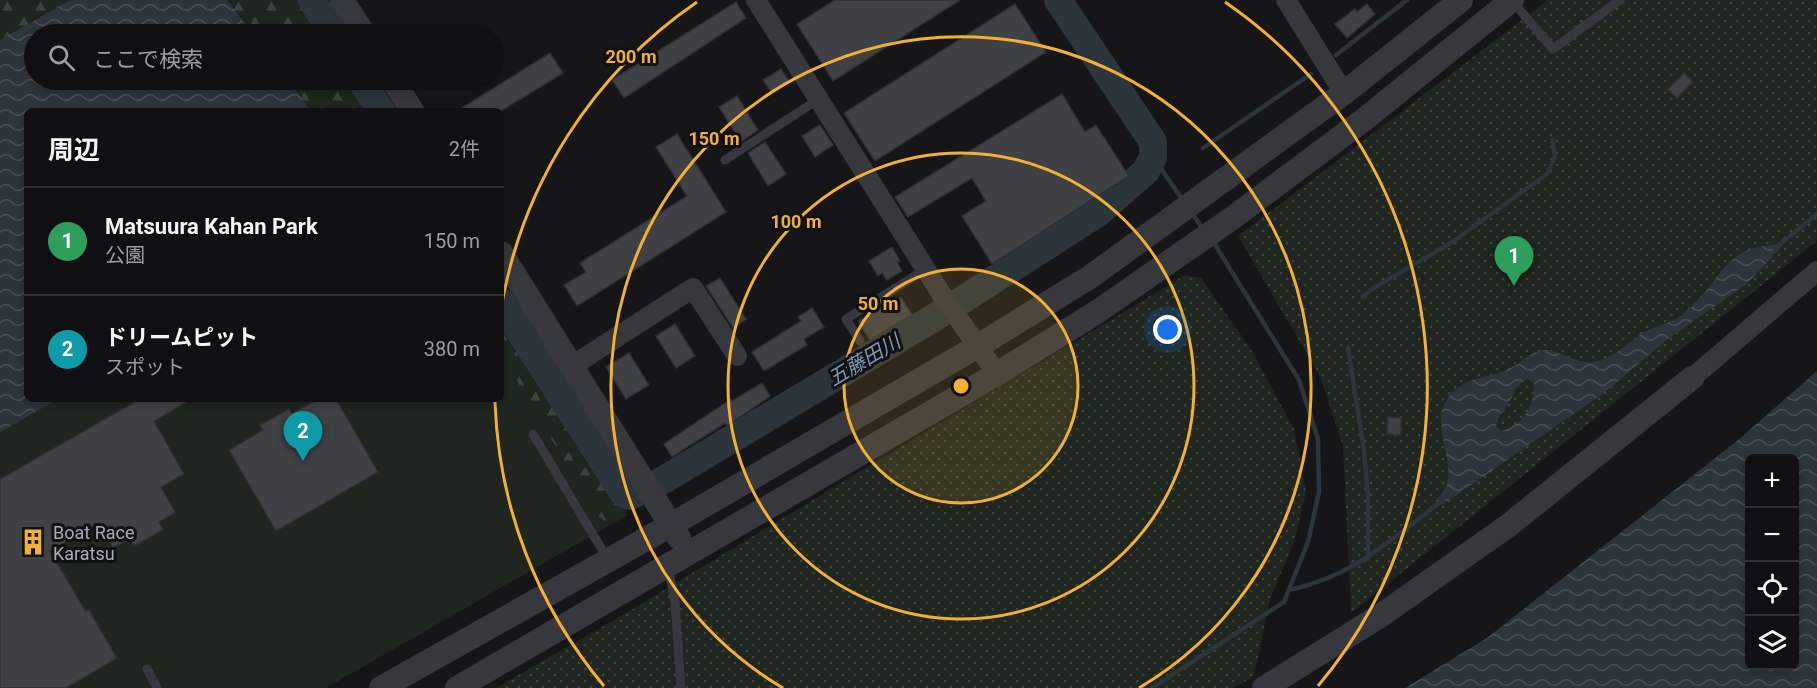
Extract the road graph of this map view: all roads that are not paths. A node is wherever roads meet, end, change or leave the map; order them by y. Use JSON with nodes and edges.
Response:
{"nodes":[{"id":1,"x":342,"y":0,"type":"edge"},
{"id":2,"x":756,"y":0,"type":"edge"},
{"id":3,"x":1286,"y":0,"type":"edge"},
{"id":4,"x":1461,"y":0,"type":"edge"},
{"id":5,"x":1512,"y":0,"type":"edge"},
{"id":6,"x":1620,"y":0,"type":"edge"},
{"id":7,"x":358,"y":24,"type":"edge"},
{"id":8,"x":399,"y":90,"type":"edge"},
{"id":9,"x":1344,"y":93,"type":"junction"},
{"id":10,"x":819,"y":99,"type":"junction"},
{"id":11,"x":410,"y":108,"type":"edge"},
{"id":12,"x":725,"y":160,"type":"dead end"},
{"id":13,"x":504,"y":258,"type":"edge"},
{"id":14,"x":926,"y":269,"type":"junction"},
{"id":15,"x":1817,"y":272,"type":"edge"},
{"id":16,"x":860,"y":341,"type":"dead end"},
{"id":17,"x":978,"y":346,"type":"junction"},
{"id":18,"x":737,"y":356,"type":"dead end"},
{"id":19,"x":572,"y":366,"type":"junction"},
{"id":20,"x":997,"y":374,"type":"junction"},
{"id":21,"x":1692,"y":378,"type":"joint"},
{"id":22,"x":533,"y":434,"type":"dead end"},
{"id":23,"x":671,"y":525,"type":"junction"},
{"id":24,"x":689,"y":554,"type":"junction"},
{"id":25,"x":609,"y":560,"type":"junction"},
{"id":26,"x":668,"y":567,"type":"junction"},
{"id":27,"x":147,"y":669,"type":"dead end"},
{"id":28,"x":157,"y":688,"type":"edge"},
{"id":29,"x":381,"y":688,"type":"edge"},
{"id":30,"x":458,"y":688,"type":"edge"},
{"id":31,"x":681,"y":688,"type":"edge"},
{"id":32,"x":1264,"y":688,"type":"edge"}],
"edges":[{"from":1,"to":7,"type":"street"},
{"from":2,"to":10,"type":"street"},
{"from":3,"to":9,"type":"street"},
{"from":4,"to":9,"type":"street"},
{"from":5,"to":6,"type":"lane"},
{"from":5,"to":20,"type":"street"},
{"from":8,"to":11,"type":"street"},
{"from":9,"to":17,"type":"street"},
{"from":10,"to":12,"type":"lane"},
{"from":10,"to":14,"type":"street"},
{"from":13,"to":19,"type":"street"},
{"from":14,"to":16,"type":"lane"},
{"from":14,"to":17,"type":"street"},
{"from":15,"to":21,"type":"street"},
{"from":17,"to":20,"type":"street"},
{"from":17,"to":23,"type":"street"},
{"from":18,"to":19,"type":"street"},
{"from":19,"to":23,"type":"street"},
{"from":20,"to":24,"type":"street"},
{"from":21,"to":32,"type":"street"},
{"from":22,"to":25,"type":"lane"},
{"from":23,"to":24,"type":"street"},
{"from":23,"to":25,"type":"street"},
{"from":24,"to":26,"type":"street"},
{"from":25,"to":29,"type":"street"},
{"from":26,"to":30,"type":"street"},
{"from":26,"to":31,"type":"lane"},
{"from":27,"to":28,"type":"lane"}]}
